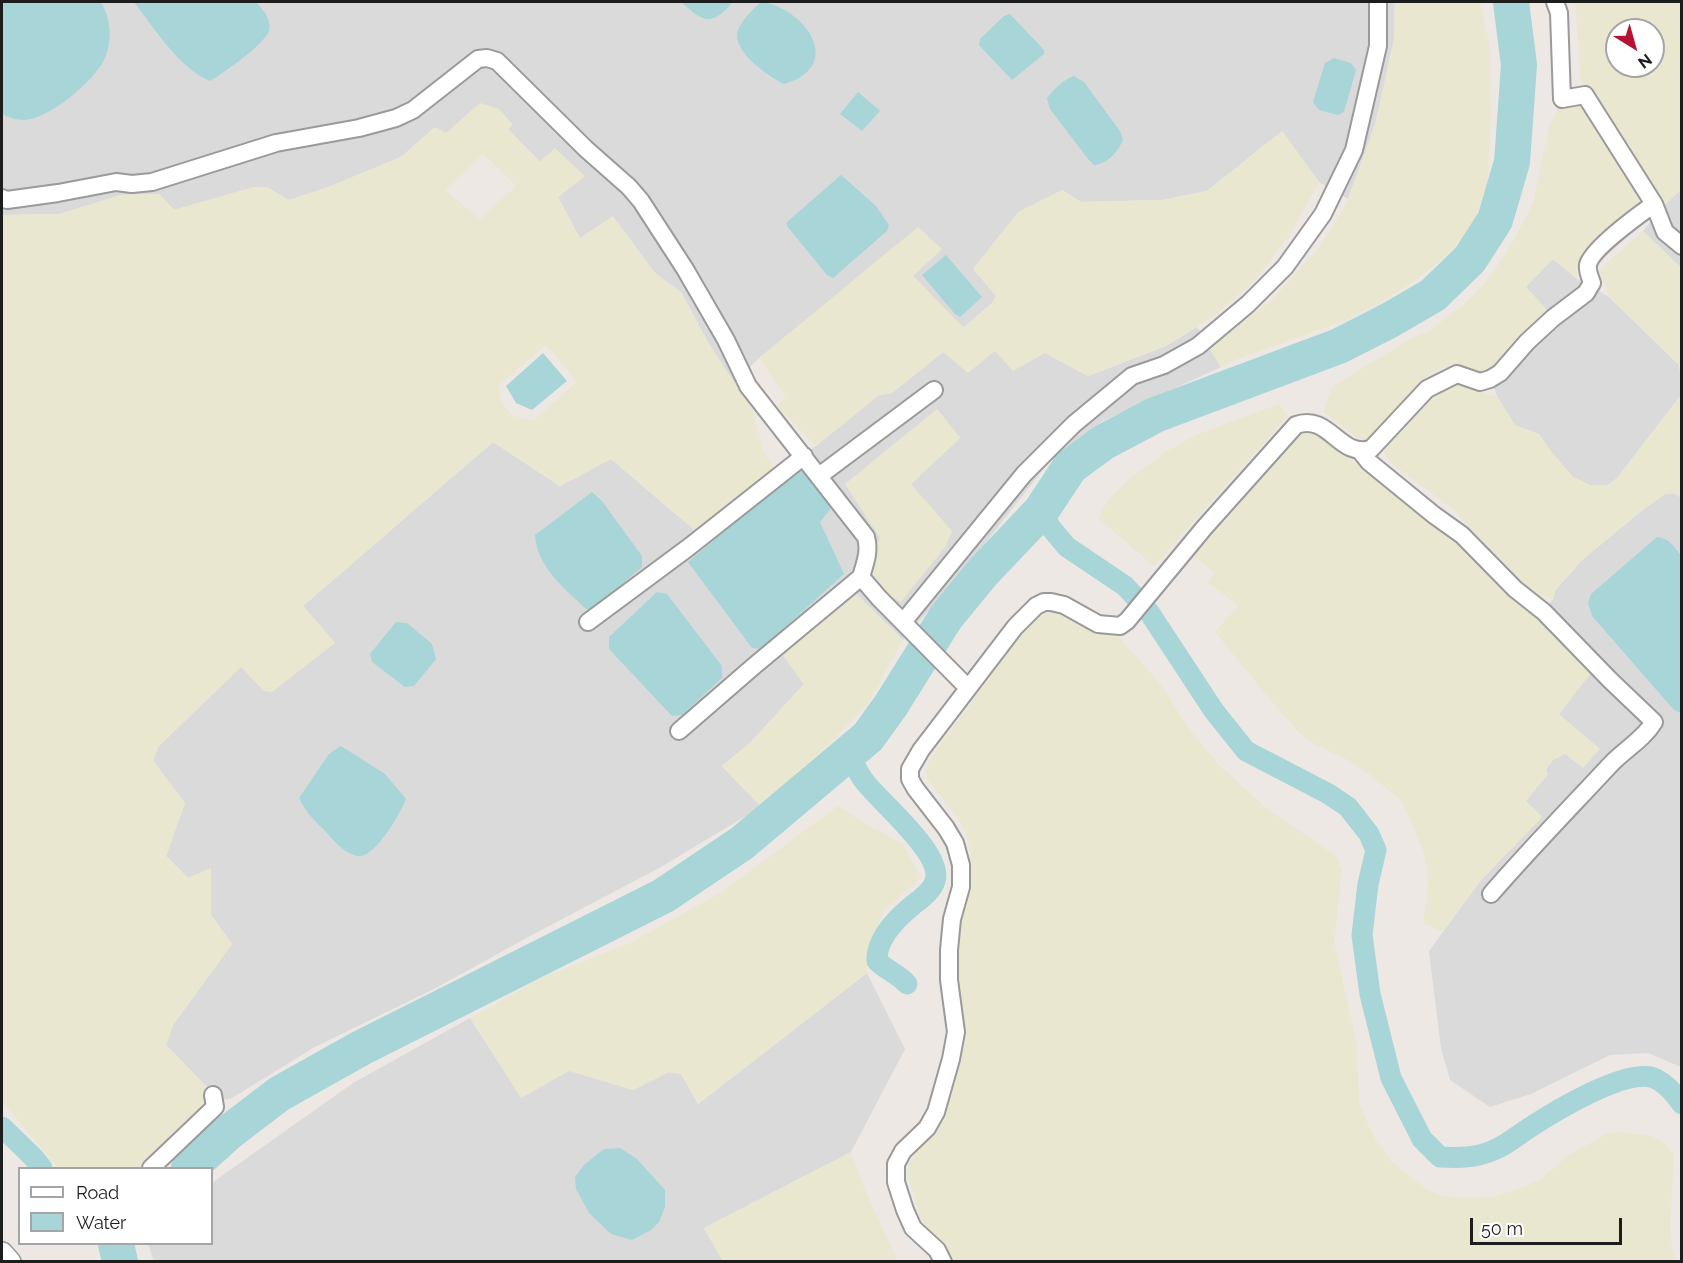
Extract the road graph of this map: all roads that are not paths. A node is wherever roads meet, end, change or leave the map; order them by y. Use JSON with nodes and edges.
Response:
{"nodes":[{"id":1,"x":1378,"y":2,"type":"edge"},
{"id":2,"x":1555,"y":2,"type":"edge"},
{"id":3,"x":2,"y":198,"type":"edge"},
{"id":4,"x":1654,"y":204,"type":"junction"},
{"id":5,"x":1682,"y":246,"type":"edge"},
{"id":6,"x":934,"y":390,"type":"dead end"},
{"id":7,"x":1361,"y":452,"type":"junction"},
{"id":8,"x":804,"y":456,"type":"junction"},
{"id":9,"x":819,"y":476,"type":"junction"},
{"id":10,"x":861,"y":578,"type":"junction"},
{"id":11,"x":588,"y":622,"type":"dead end"},
{"id":12,"x":903,"y":622,"type":"junction"},
{"id":13,"x":968,"y":688,"type":"junction"},
{"id":14,"x":679,"y":731,"type":"dead end"},
{"id":15,"x":1491,"y":894,"type":"dead end"},
{"id":16,"x":213,"y":1095,"type":"dead end"},
{"id":17,"x":152,"y":1167,"type":"edge"},
{"id":18,"x":2,"y":1253,"type":"edge"},
{"id":19,"x":9,"y":1262,"type":"edge"},
{"id":20,"x":943,"y":1262,"type":"edge"}],
"edges":[{"from":1,"to":12,"type":"street"},
{"from":2,"to":4,"type":"street"},
{"from":3,"to":8,"type":"street"},
{"from":4,"to":5,"type":"street"},
{"from":4,"to":7,"type":"street"},
{"from":6,"to":9,"type":"street"},
{"from":7,"to":13,"type":"street"},
{"from":7,"to":15,"type":"street"},
{"from":8,"to":9,"type":"street"},
{"from":8,"to":11,"type":"street"},
{"from":9,"to":10,"type":"street"},
{"from":10,"to":12,"type":"street"},
{"from":10,"to":14,"type":"street"},
{"from":12,"to":13,"type":"street"},
{"from":13,"to":20,"type":"street"},
{"from":16,"to":17,"type":"street"},
{"from":18,"to":19,"type":"street"}]}
